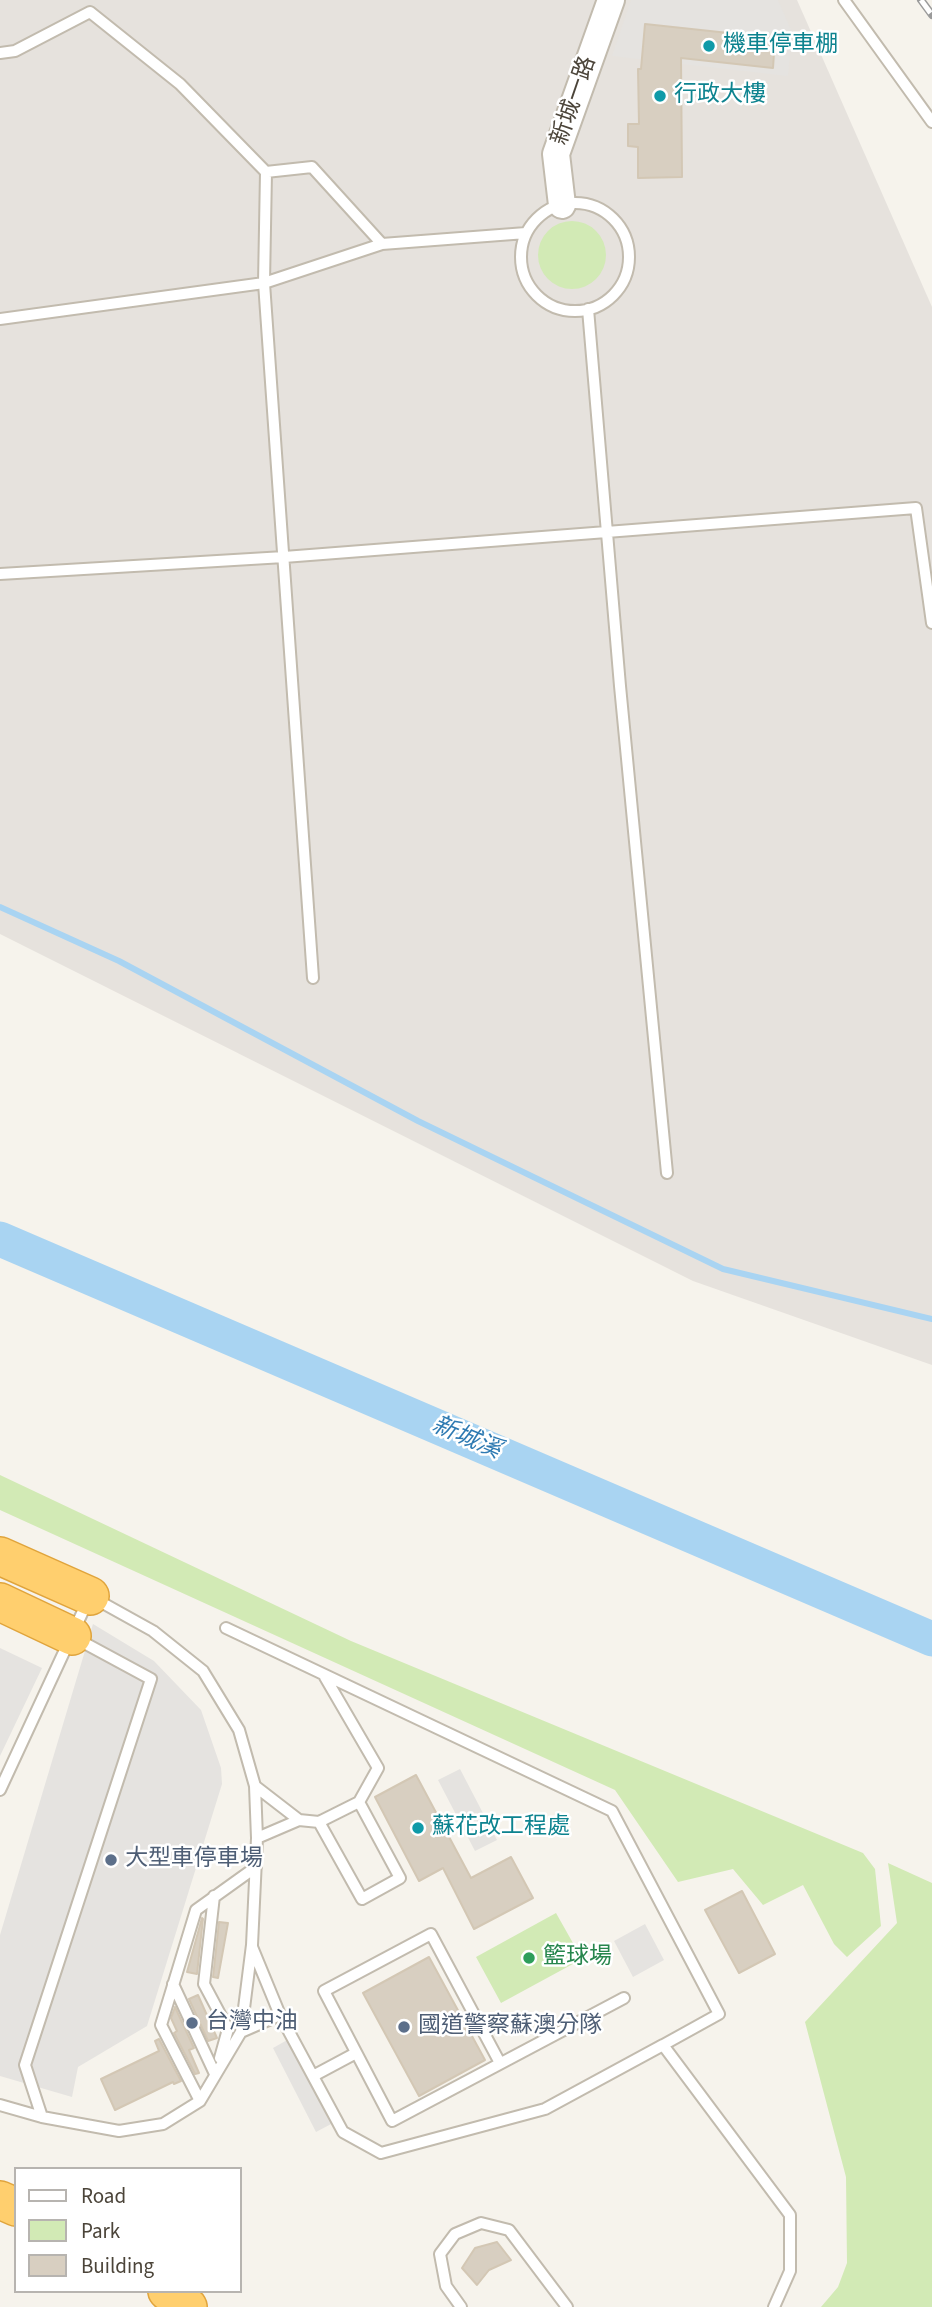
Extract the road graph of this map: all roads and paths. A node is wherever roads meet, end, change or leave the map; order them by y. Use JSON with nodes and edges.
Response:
{"nodes":[{"id":1,"x":90,"y":0,"type":"edge"},
{"id":2,"x":611,"y":0,"type":"edge"},
{"id":3,"x":844,"y":0,"type":"edge"},
{"id":4,"x":90,"y":12,"type":"junction"},
{"id":5,"x":0,"y":52,"type":"edge"},
{"id":6,"x":932,"y":122,"type":"edge"},
{"id":7,"x":265,"y":172,"type":"junction"},
{"id":8,"x":562,"y":205,"type":"junction"},
{"id":9,"x":526,"y":233,"type":"junction"},
{"id":10,"x":382,"y":244,"type":"junction"},
{"id":11,"x":264,"y":283,"type":"junction"},
{"id":12,"x":588,"y":309,"type":"junction"},
{"id":13,"x":0,"y":319,"type":"edge"},
{"id":14,"x":608,"y":531,"type":"junction"},
{"id":15,"x":284,"y":557,"type":"junction"},
{"id":16,"x":0,"y":574,"type":"edge"},
{"id":17,"x":932,"y":623,"type":"edge"},
{"id":18,"x":313,"y":978,"type":"dead end"},
{"id":19,"x":667,"y":1173,"type":"dead end"},
{"id":20,"x":0,"y":1556,"type":"edge"},
{"id":21,"x":90,"y":1596,"type":"junction"},
{"id":22,"x":0,"y":1602,"type":"edge"},
{"id":23,"x":226,"y":1628,"type":"dead end"},
{"id":24,"x":72,"y":1636,"type":"junction"},
{"id":25,"x":325,"y":1677,"type":"junction"},
{"id":26,"x":256,"y":1786,"type":"junction"},
{"id":27,"x":0,"y":1790,"type":"edge"},
{"id":28,"x":359,"y":1802,"type":"junction"},
{"id":29,"x":299,"y":1820,"type":"junction"},
{"id":30,"x":319,"y":1822,"type":"junction"},
{"id":31,"x":257,"y":1838,"type":"junction"},
{"id":32,"x":256,"y":1867,"type":"junction"},
{"id":33,"x":214,"y":1896,"type":"junction"},
{"id":34,"x":252,"y":1945,"type":"junction"},
{"id":35,"x":173,"y":1984,"type":"junction"},
{"id":36,"x":624,"y":1998,"type":"dead end"},
{"id":37,"x":280,"y":2015,"type":"junction"},
{"id":38,"x":241,"y":2032,"type":"junction"},
{"id":39,"x":663,"y":2045,"type":"junction"},
{"id":40,"x":356,"y":2053,"type":"junction"},
{"id":41,"x":500,"y":2063,"type":"junction"},
{"id":42,"x":215,"y":2074,"type":"junction"},
{"id":43,"x":313,"y":2076,"type":"junction"},
{"id":44,"x":200,"y":2101,"type":"junction"},
{"id":45,"x":0,"y":2105,"type":"edge"},
{"id":46,"x":42,"y":2118,"type":"junction"},
{"id":47,"x":170,"y":2293,"type":"edge"},
{"id":48,"x":188,"y":2307,"type":"edge"},
{"id":49,"x":461,"y":2307,"type":"edge"},
{"id":50,"x":567,"y":2307,"type":"edge"},
{"id":51,"x":774,"y":2307,"type":"edge"}],
"edges":[{"from":1,"to":4,"type":"lane"},
{"from":2,"to":8,"type":"street","name":"新城一路"},
{"from":3,"to":6,"type":"lane"},
{"from":4,"to":5,"type":"lane"},
{"from":4,"to":7,"type":"lane"},
{"from":7,"to":10,"type":"lane"},
{"from":7,"to":11,"type":"lane"},
{"from":8,"to":9,"type":"lane"},
{"from":8,"to":12,"type":"lane"},
{"from":9,"to":10,"type":"lane"},
{"from":9,"to":12,"type":"lane"},
{"from":10,"to":11,"type":"lane"},
{"from":11,"to":13,"type":"lane"},
{"from":11,"to":15,"type":"lane"},
{"from":12,"to":14,"type":"lane"},
{"from":14,"to":15,"type":"lane"},
{"from":14,"to":17,"type":"lane"},
{"from":14,"to":19,"type":"lane"},
{"from":15,"to":16,"type":"lane"},
{"from":15,"to":18,"type":"lane"},
{"from":20,"to":21,"type":"highway"},
{"from":21,"to":24,"type":"lane"},
{"from":21,"to":26,"type":"lane"},
{"from":22,"to":24,"type":"highway"},
{"from":23,"to":25,"type":"lane"},
{"from":24,"to":27,"type":"lane"},
{"from":24,"to":46,"type":"lane"},
{"from":25,"to":28,"type":"lane"},
{"from":25,"to":39,"type":"lane"},
{"from":26,"to":29,"type":"lane"},
{"from":26,"to":31,"type":"lane"},
{"from":28,"to":30,"type":"lane"},
{"from":28,"to":30,"type":"lane"},
{"from":29,"to":30,"type":"lane"},
{"from":29,"to":31,"type":"lane"},
{"from":31,"to":32,"type":"lane"},
{"from":32,"to":33,"type":"lane"},
{"from":32,"to":34,"type":"lane"},
{"from":33,"to":35,"type":"lane"},
{"from":33,"to":42,"type":"lane"},
{"from":34,"to":37,"type":"lane"},
{"from":34,"to":38,"type":"lane"},
{"from":35,"to":42,"type":"lane"},
{"from":35,"to":44,"type":"lane"},
{"from":36,"to":41,"type":"lane"},
{"from":37,"to":38,"type":"lane"},
{"from":37,"to":43,"type":"lane"},
{"from":38,"to":42,"type":"lane"},
{"from":39,"to":43,"type":"lane"},
{"from":39,"to":51,"type":"lane"},
{"from":40,"to":41,"type":"lane"},
{"from":40,"to":41,"type":"lane"},
{"from":40,"to":43,"type":"lane"},
{"from":42,"to":44,"type":"lane"},
{"from":44,"to":46,"type":"lane"},
{"from":45,"to":46,"type":"lane"},
{"from":47,"to":48,"type":"highway"},
{"from":49,"to":50,"type":"lane"}]}
